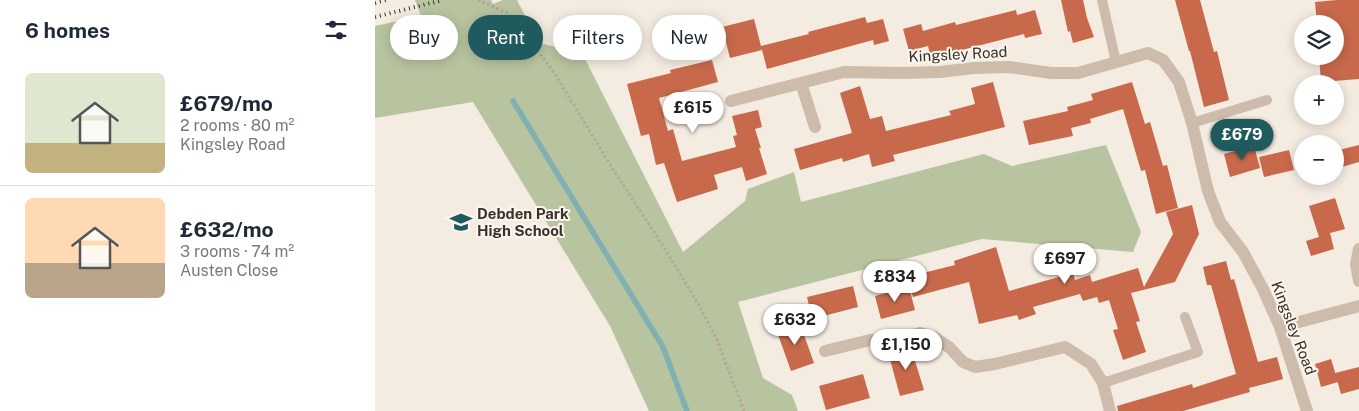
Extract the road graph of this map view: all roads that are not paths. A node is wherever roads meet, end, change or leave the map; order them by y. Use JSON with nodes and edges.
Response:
{"nodes":[{"id":1,"x":1101,"y":0,"type":"edge"},
{"id":2,"x":1116,"y":62,"type":"junction"},
{"id":3,"x":801,"y":83,"type":"junction"},
{"id":4,"x":1267,"y":100,"type":"dead end"},
{"id":5,"x":731,"y":101,"type":"dead end"},
{"id":6,"x":1192,"y":123,"type":"junction"},
{"id":7,"x":815,"y":127,"type":"dead end"},
{"id":8,"x":1359,"y":249,"type":"edge"},
{"id":9,"x":1359,"y":281,"type":"edge"},
{"id":10,"x":1359,"y":306,"type":"edge"},
{"id":11,"x":1185,"y":317,"type":"dead end"},
{"id":12,"x":1280,"y":327,"type":"junction"},
{"id":13,"x":825,"y":351,"type":"dead end"},
{"id":14,"x":1103,"y":383,"type":"junction"},
{"id":15,"x":1110,"y":411,"type":"edge"},
{"id":16,"x":1307,"y":411,"type":"edge"}],
"edges":[{"from":1,"to":2,"type":"lane"},
{"from":2,"to":3,"type":"street","name":"Kingsley Road"},
{"from":2,"to":6,"type":"street","name":"Kingsley Road"},
{"from":3,"to":5,"type":"street","name":"Kingsley Road"},
{"from":3,"to":7,"type":"street"},
{"from":4,"to":6,"type":"lane"},
{"from":6,"to":12,"type":"street","name":"Kingsley Road"},
{"from":8,"to":9,"type":"street"},
{"from":10,"to":12,"type":"street"},
{"from":11,"to":14,"type":"lane"},
{"from":12,"to":16,"type":"street","name":"Kingsley Road"},
{"from":13,"to":14,"type":"street"},
{"from":14,"to":15,"type":"street"}]}
